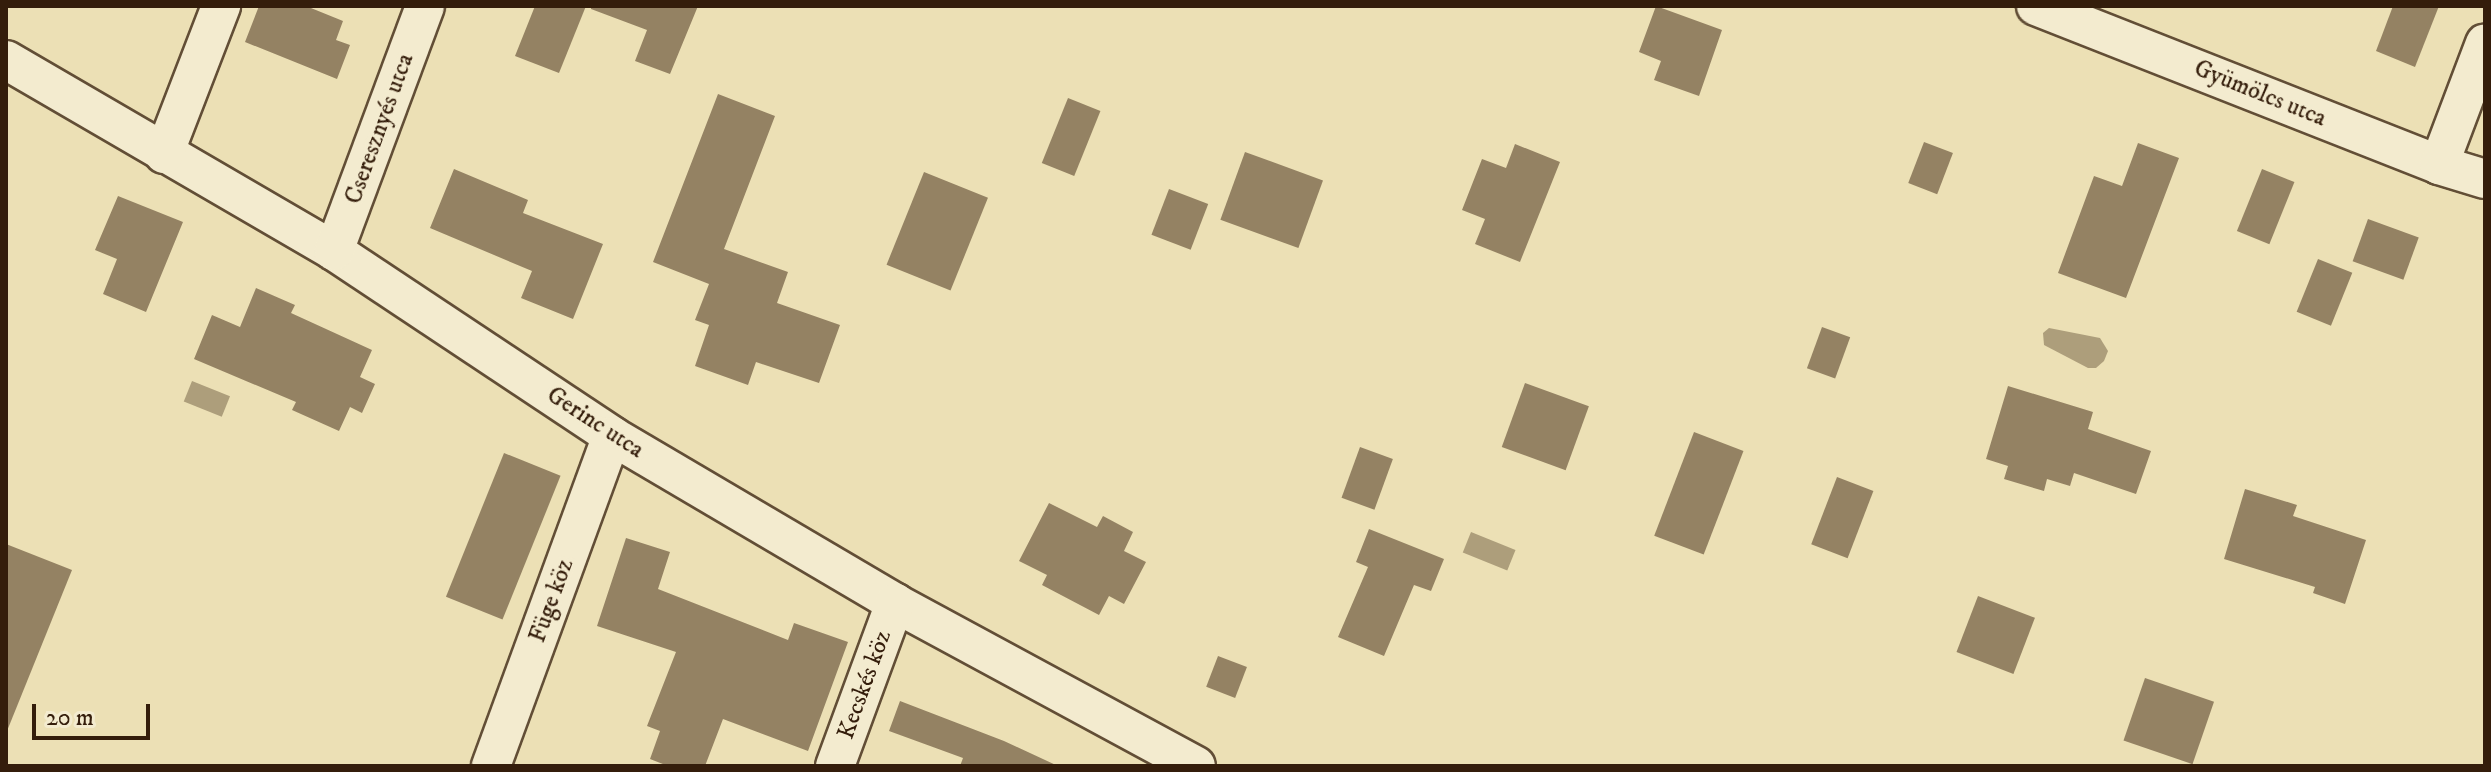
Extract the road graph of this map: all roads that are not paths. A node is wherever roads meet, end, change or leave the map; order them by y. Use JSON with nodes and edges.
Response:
{"nodes":[{"id":1,"x":221,"y":6,"type":"edge"},
{"id":2,"x":425,"y":6,"type":"edge"},
{"id":3,"x":2036,"y":6,"type":"edge"},
{"id":4,"x":2485,"y":43,"type":"edge"},
{"id":5,"x":6,"y":60,"type":"edge"},
{"id":6,"x":164,"y":154,"type":"junction"},
{"id":7,"x":2439,"y":165,"type":"junction"},
{"id":8,"x":2485,"y":179,"type":"edge"},
{"id":9,"x":334,"y":251,"type":"junction"},
{"id":10,"x":612,"y":436,"type":"junction"},
{"id":11,"x":895,"y":603,"type":"junction"},
{"id":12,"x":491,"y":766,"type":"edge"},
{"id":13,"x":835,"y":766,"type":"edge"},
{"id":14,"x":1196,"y":766,"type":"edge"}],
"edges":[{"from":1,"to":6,"type":"street"},
{"from":2,"to":9,"type":"street","name":"Cseresznyés utca"},
{"from":3,"to":7,"type":"street","name":"Gyümölcs utca"},
{"from":4,"to":7,"type":"street"},
{"from":5,"to":6,"type":"street","name":"Gerinc utca"},
{"from":6,"to":9,"type":"street","name":"Gerinc utca"},
{"from":7,"to":8,"type":"street","name":"Gyümölcs utca"},
{"from":9,"to":10,"type":"street","name":"Gerinc utca"},
{"from":10,"to":11,"type":"street","name":"Gerinc utca"},
{"from":10,"to":12,"type":"street","name":"Füge köz"},
{"from":11,"to":13,"type":"street","name":"Kecskés köz"},
{"from":11,"to":14,"type":"street","name":"Gerinc utca"}]}
